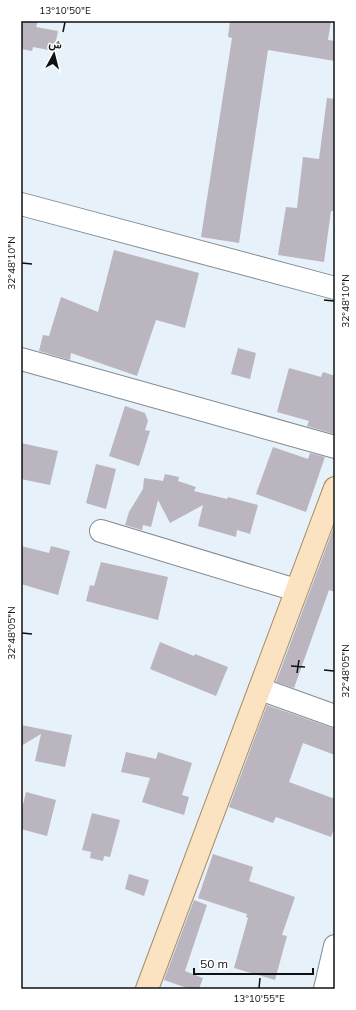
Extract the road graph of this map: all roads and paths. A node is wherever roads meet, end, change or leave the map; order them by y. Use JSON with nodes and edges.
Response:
{"nodes":[{"id":1,"x":21,"y":204,"type":"edge"},
{"id":2,"x":335,"y":288,"type":"edge"},
{"id":3,"x":21,"y":358,"type":"edge"},
{"id":4,"x":335,"y":447,"type":"edge"},
{"id":5,"x":335,"y":488,"type":"edge"},
{"id":6,"x":101,"y":531,"type":"dead end"},
{"id":7,"x":296,"y":590,"type":"junction"},
{"id":8,"x":260,"y":689,"type":"junction"},
{"id":9,"x":335,"y":716,"type":"edge"},
{"id":10,"x":335,"y":946,"type":"edge"},
{"id":11,"x":147,"y":989,"type":"edge"},
{"id":12,"x":325,"y":989,"type":"edge"}],
"edges":[{"from":1,"to":2,"type":"street"},
{"from":3,"to":4,"type":"street"},
{"from":5,"to":7,"type":"main road"},
{"from":6,"to":7,"type":"street"},
{"from":7,"to":8,"type":"main road"},
{"from":8,"to":9,"type":"street"},
{"from":8,"to":11,"type":"main road"},
{"from":10,"to":12,"type":"street"}]}
